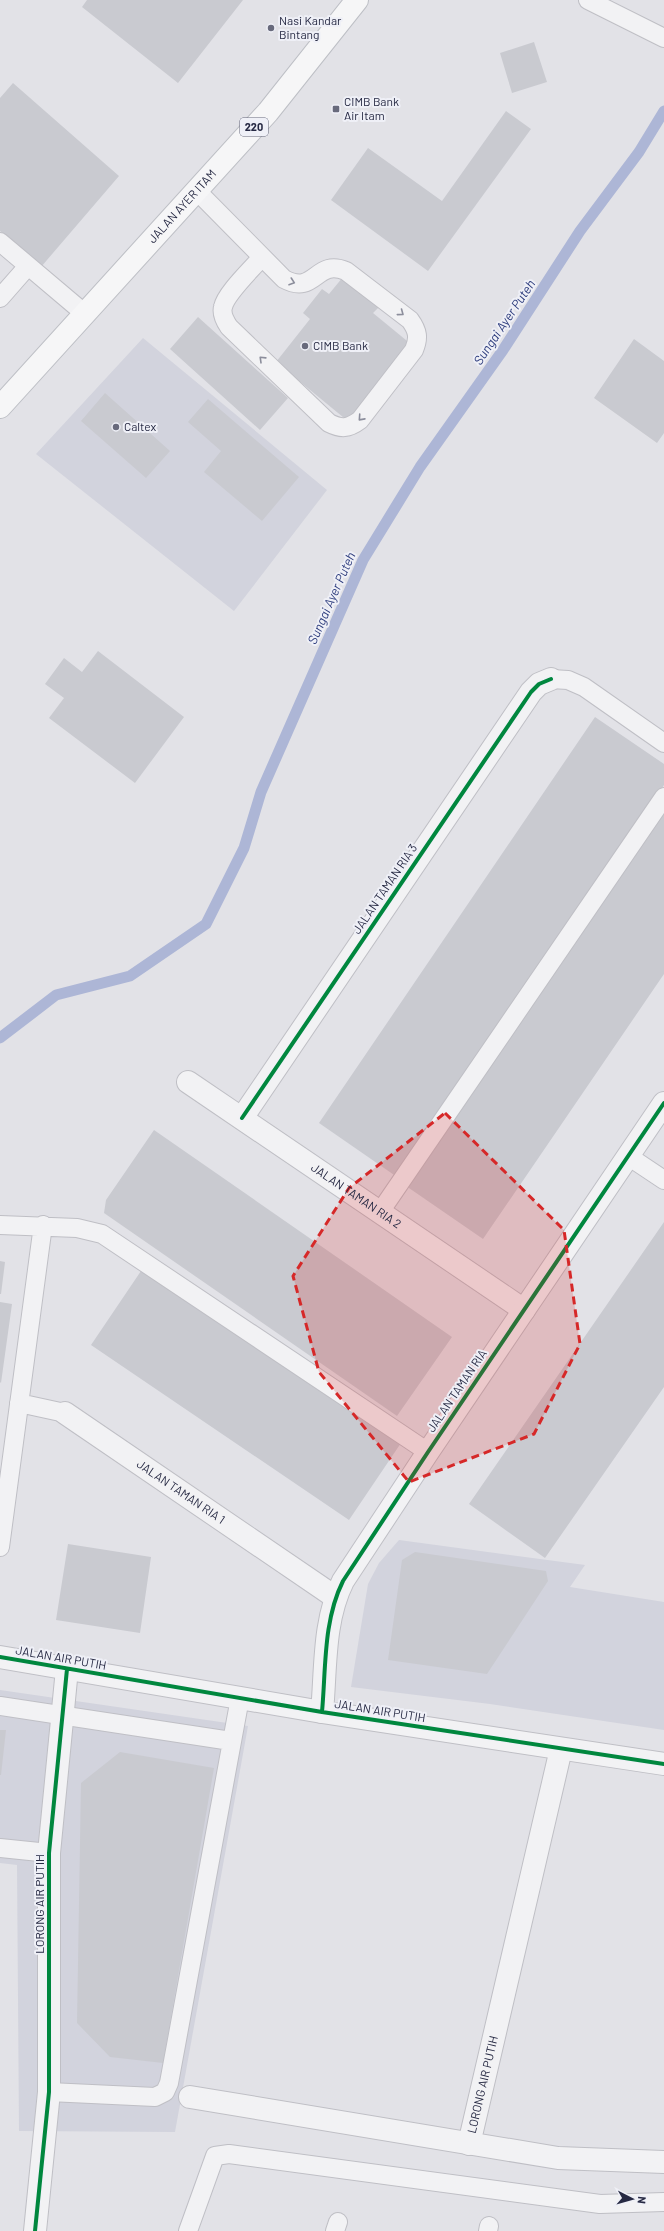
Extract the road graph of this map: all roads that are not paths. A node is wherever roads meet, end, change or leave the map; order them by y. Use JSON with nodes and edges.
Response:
{"nodes":[{"id":1,"x":357,"y":0,"type":"edge"},
{"id":2,"x":588,"y":0,"type":"edge"},
{"id":3,"x":664,"y":38,"type":"edge"},
{"id":4,"x":198,"y":192,"type":"junction"},
{"id":5,"x":0,"y":242,"type":"edge"},
{"id":6,"x":261,"y":258,"type":"junction"},
{"id":7,"x":28,"y":266,"type":"junction"},
{"id":8,"x":0,"y":298,"type":"edge"},
{"id":9,"x":84,"y":313,"type":"junction"},
{"id":10,"x":2,"y":401,"type":"edge"},
{"id":11,"x":551,"y":679,"type":"joint"},
{"id":12,"x":664,"y":743,"type":"edge"},
{"id":13,"x":664,"y":797,"type":"edge"},
{"id":14,"x":188,"y":1082,"type":"dead end"},
{"id":15,"x":664,"y":1103,"type":"edge"},
{"id":16,"x":242,"y":1118,"type":"junction"},
{"id":17,"x":628,"y":1156,"type":"junction"},
{"id":18,"x":664,"y":1180,"type":"edge"},
{"id":19,"x":380,"y":1212,"type":"junction"},
{"id":20,"x":0,"y":1225,"type":"edge"},
{"id":21,"x":43,"y":1225,"type":"junction"},
{"id":22,"x":524,"y":1310,"type":"junction"},
{"id":23,"x":20,"y":1403,"type":"junction"},
{"id":24,"x":65,"y":1413,"type":"joint"},
{"id":25,"x":428,"y":1452,"type":"junction"},
{"id":26,"x":0,"y":1547,"type":"edge"},
{"id":27,"x":335,"y":1597,"type":"junction"},
{"id":28,"x":0,"y":1657,"type":"edge"},
{"id":29,"x":66,"y":1669,"type":"junction"},
{"id":30,"x":240,"y":1698,"type":"junction"},
{"id":31,"x":0,"y":1706,"type":"edge"},
{"id":32,"x":322,"y":1712,"type":"junction"},
{"id":33,"x":62,"y":1714,"type":"junction"},
{"id":34,"x":232,"y":1740,"type":"junction"},
{"id":35,"x":561,"y":1749,"type":"junction"},
{"id":36,"x":664,"y":1764,"type":"edge"},
{"id":37,"x":0,"y":1848,"type":"edge"},
{"id":38,"x":50,"y":1853,"type":"junction"},
{"id":39,"x":49,"y":2092,"type":"junction"},
{"id":40,"x":190,"y":2097,"type":"dead end"},
{"id":41,"x":469,"y":2144,"type":"junction"},
{"id":42,"x":664,"y":2162,"type":"edge"},
{"id":43,"x":664,"y":2202,"type":"edge"},
{"id":44,"x":35,"y":2231,"type":"edge"},
{"id":45,"x":188,"y":2231,"type":"edge"}],
"edges":[{"from":1,"to":4,"type":"main road","name":"JALAN AYER ITAM","number":"220"},
{"from":2,"to":3,"type":"lane"},
{"from":4,"to":6,"type":"lane"},
{"from":4,"to":9,"type":"main road","name":"JALAN AYER ITAM","number":"220"},
{"from":5,"to":7,"type":"lane"},
{"from":6,"to":6,"type":"lane","one_way":true},
{"from":7,"to":8,"type":"lane"},
{"from":7,"to":9,"type":"lane"},
{"from":9,"to":10,"type":"main road","name":"JALAN AYER ITAM","number":"220"},
{"from":11,"to":12,"type":"lane"},
{"from":11,"to":16,"type":"street","name":"JALAN TAMAN RIA 3"},
{"from":13,"to":19,"type":"lane"},
{"from":14,"to":16,"type":"street","name":"JALAN TAMAN RIA 2"},
{"from":15,"to":17,"type":"street","name":"JALAN TAMAN RIA"},
{"from":16,"to":19,"type":"street","name":"JALAN TAMAN RIA 2"},
{"from":17,"to":18,"type":"lane"},
{"from":17,"to":22,"type":"street","name":"JALAN TAMAN RIA"},
{"from":19,"to":22,"type":"street","name":"JALAN TAMAN RIA 2"},
{"from":20,"to":21,"type":"lane"},
{"from":21,"to":23,"type":"lane"},
{"from":21,"to":25,"type":"lane"},
{"from":22,"to":25,"type":"street","name":"JALAN TAMAN RIA"},
{"from":23,"to":24,"type":"lane","name":"JALAN TAMAN RIA 1"},
{"from":23,"to":26,"type":"lane"},
{"from":24,"to":27,"type":"street","name":"JALAN TAMAN RIA 1"},
{"from":25,"to":27,"type":"street","name":"JALAN TAMAN RIA"},
{"from":27,"to":32,"type":"street","name":"JALAN TAMAN RIA"},
{"from":28,"to":29,"type":"street","name":"JALAN AIR PUTIH"},
{"from":29,"to":30,"type":"street","name":"JALAN AIR PUTIH"},
{"from":29,"to":33,"type":"street","name":"LORONG AIR PUTIH"},
{"from":30,"to":32,"type":"street","name":"JALAN AIR PUTIH"},
{"from":30,"to":34,"type":"lane"},
{"from":31,"to":33,"type":"lane"},
{"from":32,"to":35,"type":"street","name":"JALAN AIR PUTIH"},
{"from":33,"to":34,"type":"lane"},
{"from":33,"to":38,"type":"street","name":"LORONG AIR PUTIH"},
{"from":34,"to":39,"type":"lane"},
{"from":35,"to":36,"type":"street","name":"JALAN AIR PUTIH"},
{"from":35,"to":41,"type":"street","name":"LORONG AIR PUTIH"},
{"from":37,"to":38,"type":"lane"},
{"from":38,"to":39,"type":"street","name":"LORONG AIR PUTIH"},
{"from":39,"to":44,"type":"street","name":"LORONG AIR PUTIH"},
{"from":40,"to":41,"type":"street","name":"LORONG AIR PUTIH"},
{"from":41,"to":42,"type":"street"},
{"from":43,"to":45,"type":"lane"}]}
